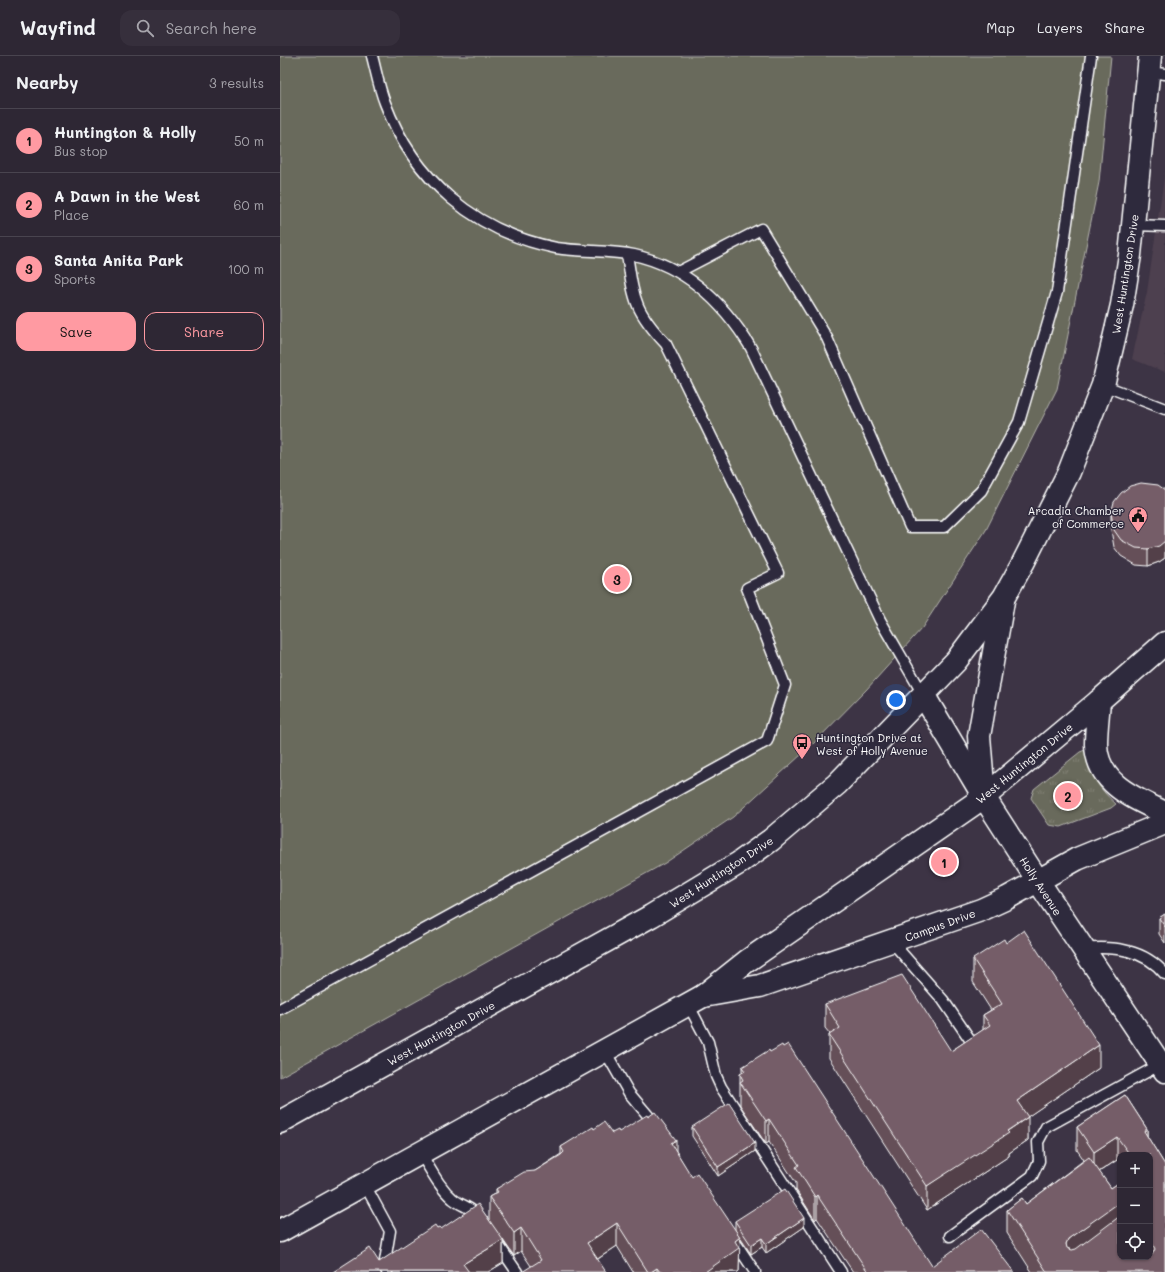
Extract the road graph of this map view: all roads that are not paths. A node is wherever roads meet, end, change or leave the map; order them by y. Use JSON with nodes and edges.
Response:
{"nodes":[{"id":1,"x":372,"y":56,"type":"edge"},
{"id":2,"x":1091,"y":56,"type":"edge"},
{"id":3,"x":1155,"y":67,"type":"edge"},
{"id":4,"x":1133,"y":224,"type":"junction"},
{"id":5,"x":1165,"y":226,"type":"edge"},
{"id":6,"x":627,"y":254,"type":"junction"},
{"id":7,"x":680,"y":271,"type":"junction"},
{"id":8,"x":1102,"y":385,"type":"junction"},
{"id":9,"x":1165,"y":409,"type":"edge"},
{"id":10,"x":1004,"y":597,"type":"junction"},
{"id":11,"x":1165,"y":643,"type":"edge"},
{"id":12,"x":924,"y":696,"type":"junction"},
{"id":13,"x":1099,"y":701,"type":"junction"},
{"id":14,"x":984,"y":797,"type":"junction"},
{"id":15,"x":1165,"y":813,"type":"edge"},
{"id":16,"x":1165,"y":824,"type":"edge"},
{"id":17,"x":1038,"y":881,"type":"junction"},
{"id":18,"x":892,"y":942,"type":"junction"},
{"id":19,"x":1083,"y":949,"type":"junction"},
{"id":20,"x":1165,"y":974,"type":"edge"},
{"id":21,"x":695,"y":1000,"type":"junction"},
{"id":22,"x":280,"y":1009,"type":"edge"},
{"id":23,"x":970,"y":1041,"type":"edge"},
{"id":24,"x":605,"y":1051,"type":"junction"},
{"id":25,"x":1163,"y":1067,"type":"edge"},
{"id":26,"x":280,"y":1122,"type":"edge"},
{"id":27,"x":663,"y":1135,"type":"edge"},
{"id":28,"x":421,"y":1154,"type":"junction"},
{"id":29,"x":365,"y":1185,"type":"junction"},
{"id":30,"x":280,"y":1231,"type":"edge"},
{"id":31,"x":728,"y":1232,"type":"edge"},
{"id":32,"x":950,"y":1236,"type":"dead end"},
{"id":33,"x":387,"y":1272,"type":"edge"},
{"id":34,"x":517,"y":1272,"type":"edge"},
{"id":35,"x":755,"y":1272,"type":"edge"},
{"id":36,"x":841,"y":1272,"type":"edge"}],
"edges":[{"from":1,"to":6,"type":"lane"},
{"from":2,"to":7,"type":"lane"},
{"from":3,"to":4,"type":"main road","name":"West Huntington Drive"},
{"from":4,"to":5,"type":"lane"},
{"from":4,"to":8,"type":"main road","name":"West Huntington Drive"},
{"from":6,"to":7,"type":"lane"},
{"from":6,"to":22,"type":"lane"},
{"from":7,"to":12,"type":"lane"},
{"from":8,"to":9,"type":"lane"},
{"from":8,"to":10,"type":"main road","name":"West Huntington Drive"},
{"from":10,"to":12,"type":"main road","name":"West Huntington Drive"},
{"from":10,"to":14,"type":"main road"},
{"from":11,"to":13,"type":"main road","name":"West Huntington Drive"},
{"from":12,"to":14,"type":"main road","name":"Holly Avenue"},
{"from":12,"to":26,"type":"main road","name":"West Huntington Drive"},
{"from":13,"to":14,"type":"main road","name":"West Huntington Drive"},
{"from":13,"to":15,"type":"main road"},
{"from":14,"to":17,"type":"main road","name":"Holly Avenue"},
{"from":14,"to":21,"type":"main road","name":"West Huntington Drive"},
{"from":16,"to":17,"type":"main road","name":"Campus Drive"},
{"from":17,"to":18,"type":"main road","name":"Campus Drive"},
{"from":17,"to":19,"type":"main road","name":"Holly Avenue"},
{"from":18,"to":21,"type":"main road","name":"Campus Drive"},
{"from":18,"to":23,"type":"lane"},
{"from":19,"to":20,"type":"lane"},
{"from":19,"to":25,"type":"main road","name":"Holly Avenue"},
{"from":21,"to":24,"type":"main road","name":"West Huntington Drive"},
{"from":21,"to":36,"type":"lane"},
{"from":24,"to":27,"type":"lane"},
{"from":24,"to":28,"type":"main road","name":"West Huntington Drive"},
{"from":25,"to":32,"type":"lane"},
{"from":28,"to":29,"type":"main road","name":"West Huntington Drive"},
{"from":28,"to":34,"type":"lane"},
{"from":29,"to":30,"type":"main road","name":"West Huntington Drive"},
{"from":29,"to":33,"type":"lane"},
{"from":31,"to":35,"type":"lane"}]}
